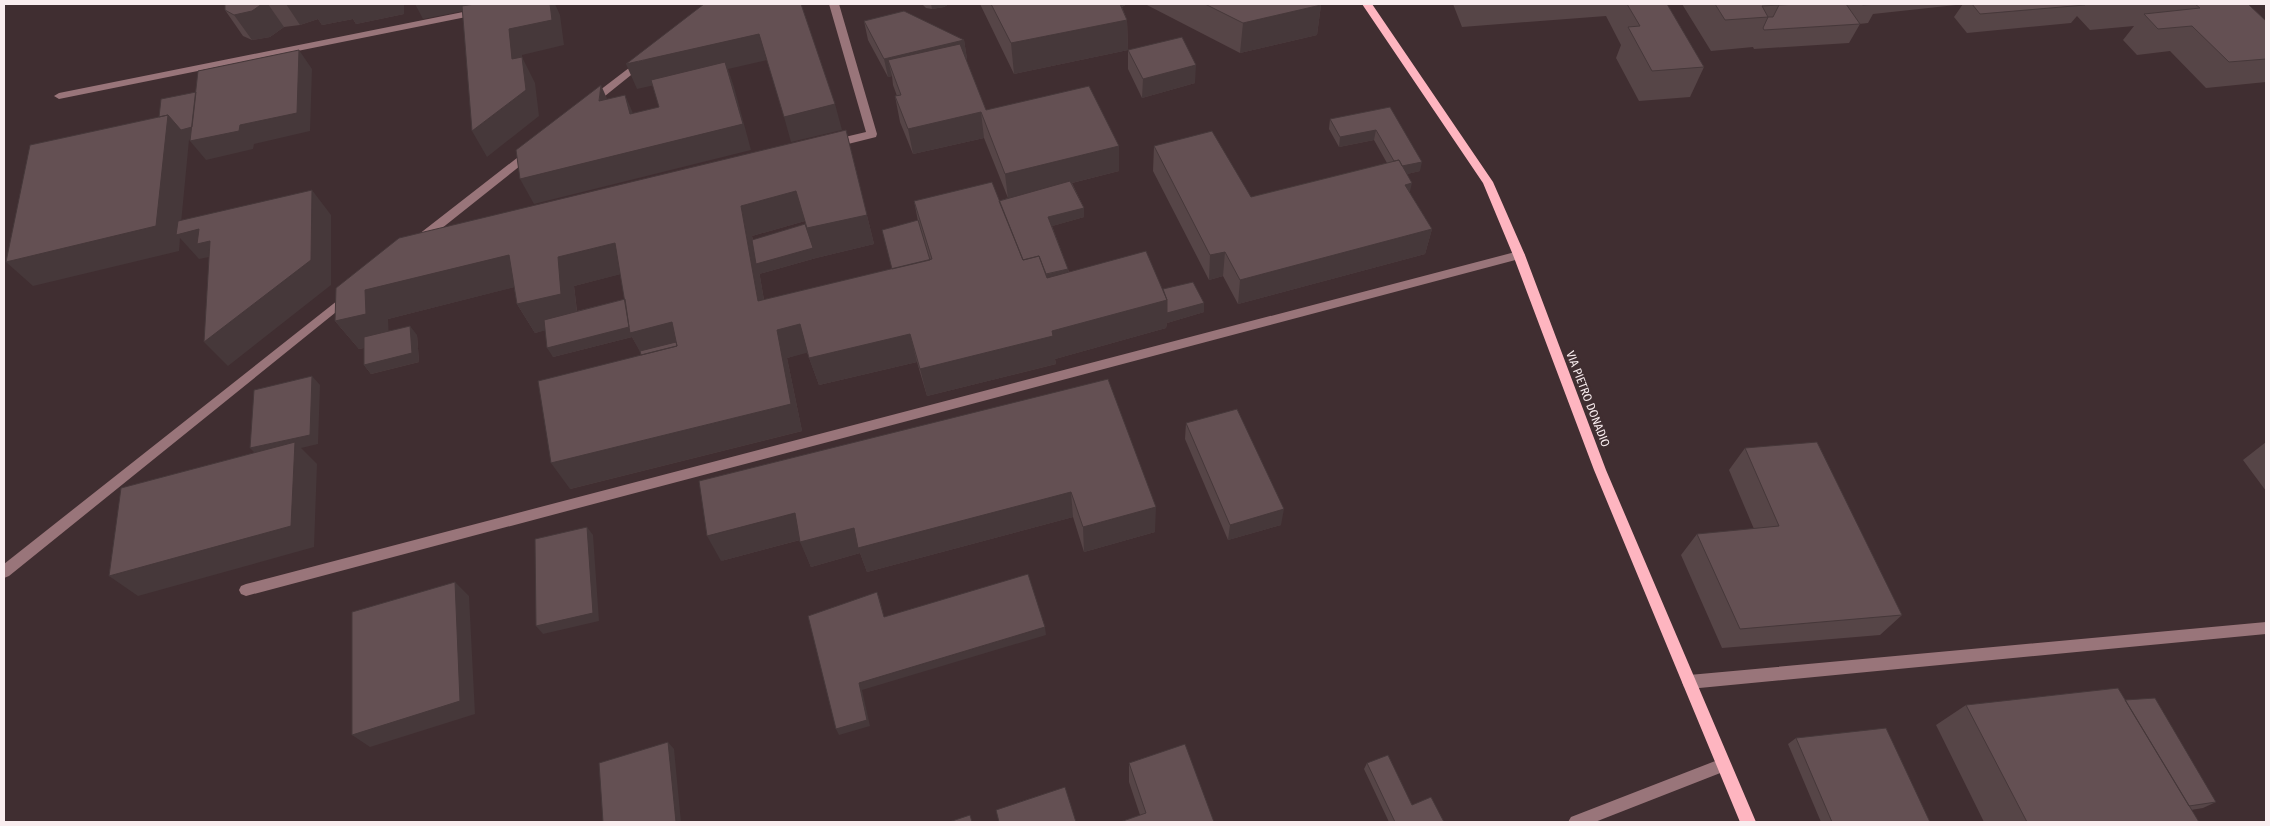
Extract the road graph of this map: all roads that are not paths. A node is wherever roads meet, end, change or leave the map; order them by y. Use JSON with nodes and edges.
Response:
{"nodes":[{"id":1,"x":834,"y":4,"type":"edge"},
{"id":2,"x":1367,"y":4,"type":"edge"},
{"id":3,"x":489,"y":10,"type":"edge"},
{"id":4,"x":652,"y":53,"type":"edge"},
{"id":5,"x":59,"y":96,"type":"dead end"},
{"id":6,"x":582,"y":109,"type":"edge"},
{"id":7,"x":544,"y":140,"type":"edge"},
{"id":8,"x":824,"y":146,"type":"edge"},
{"id":9,"x":440,"y":239,"type":"edge"},
{"id":10,"x":1519,"y":255,"type":"junction"},
{"id":11,"x":358,"y":289,"type":"edge"},
{"id":12,"x":4,"y":572,"type":"edge"},
{"id":13,"x":246,"y":590,"type":"dead end"},
{"id":14,"x":2266,"y":628,"type":"edge"},
{"id":15,"x":1689,"y":682,"type":"junction"},
{"id":16,"x":1723,"y":766,"type":"junction"},
{"id":17,"x":1576,"y":822,"type":"edge"},
{"id":18,"x":1748,"y":822,"type":"edge"}],
"edges":[{"from":1,"to":8,"type":"street"},
{"from":2,"to":10,"type":"main road","name":"VIA PIETRO DONADIO"},
{"from":3,"to":5,"type":"street"},
{"from":4,"to":6,"type":"street"},
{"from":7,"to":9,"type":"street"},
{"from":10,"to":13,"type":"street"},
{"from":10,"to":15,"type":"main road","name":"VIA PIETRO DONADIO"},
{"from":11,"to":12,"type":"street"},
{"from":14,"to":15,"type":"street"},
{"from":15,"to":16,"type":"main road","name":"VIA PIETRO DONADIO"},
{"from":16,"to":17,"type":"street"},
{"from":16,"to":18,"type":"main road","name":"VIA PIETRO DONADIO"}]}
